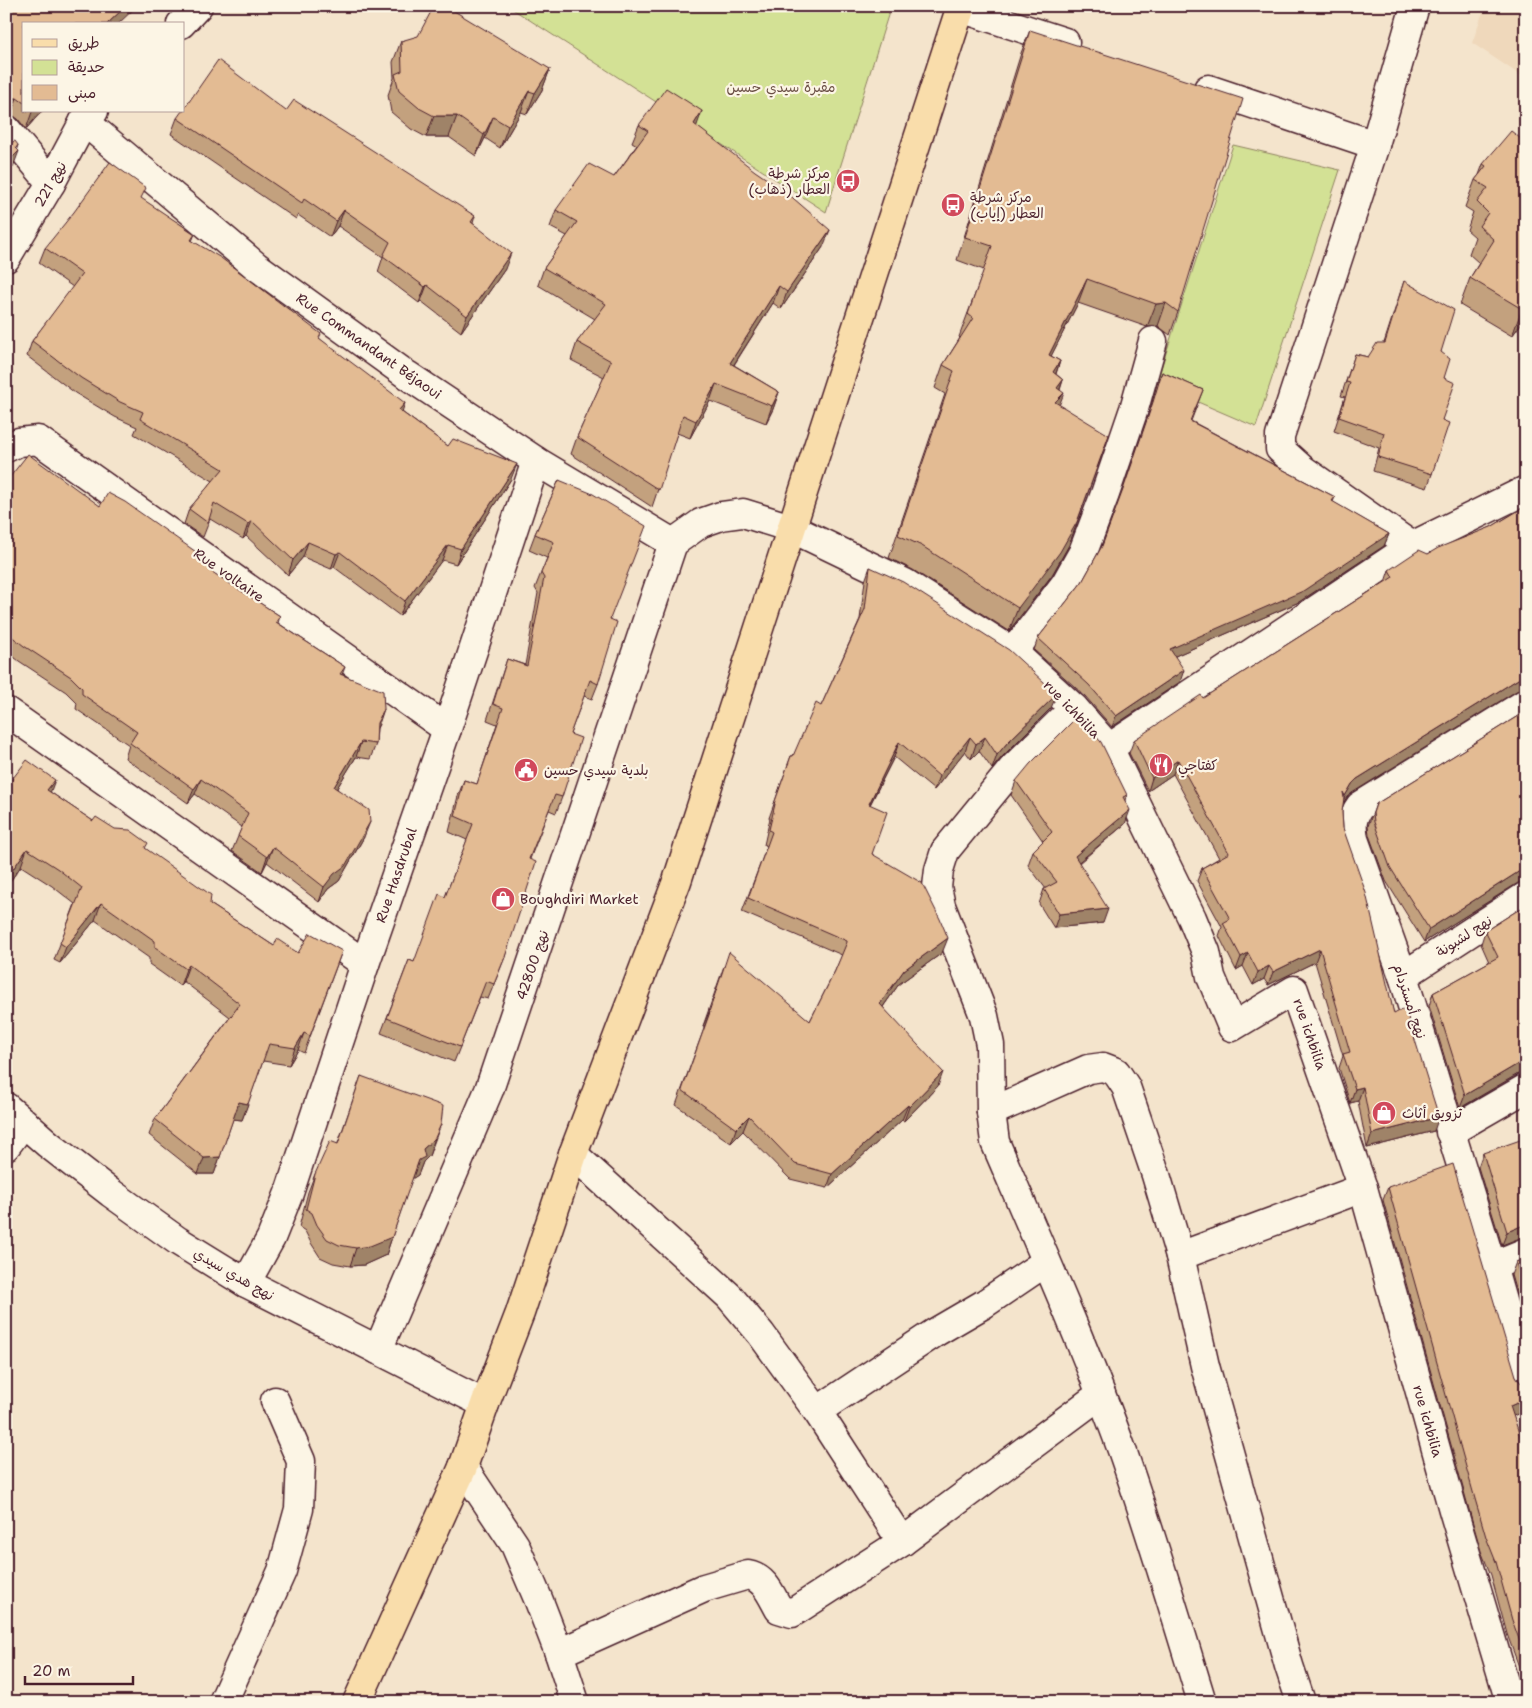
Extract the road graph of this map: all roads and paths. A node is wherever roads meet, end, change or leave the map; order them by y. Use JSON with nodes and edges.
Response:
{"nodes":[{"id":1,"x":198,"y":6,"type":"edge"},
{"id":2,"x":1416,"y":6,"type":"edge"},
{"id":3,"x":961,"y":7,"type":"edge"},
{"id":4,"x":183,"y":22,"type":"edge"},
{"id":5,"x":1092,"y":51,"type":"edge"},
{"id":6,"x":1186,"y":82,"type":"edge"},
{"id":7,"x":89,"y":116,"type":"edge"},
{"id":8,"x":6,"y":129,"type":"edge"},
{"id":9,"x":1375,"y":144,"type":"junction"},
{"id":10,"x":51,"y":183,"type":"junction"},
{"id":11,"x":6,"y":258,"type":"edge"},
{"id":12,"x":1154,"y":341,"type":"dead end"},
{"id":13,"x":6,"y":448,"type":"edge"},
{"id":14,"x":536,"y":461,"type":"junction"},
{"id":15,"x":1526,"y":490,"type":"edge"},
{"id":16,"x":791,"y":528,"type":"junction"},
{"id":17,"x":673,"y":543,"type":"junction"},
{"id":18,"x":1412,"y":546,"type":"junction"},
{"id":19,"x":1013,"y":652,"type":"junction"},
{"id":20,"x":1526,"y":703,"type":"edge"},
{"id":21,"x":1074,"y":708,"type":"junction"},
{"id":22,"x":6,"y":712,"type":"edge"},
{"id":23,"x":447,"y":729,"type":"junction"},
{"id":24,"x":1109,"y":748,"type":"junction"},
{"id":25,"x":1526,"y":896,"type":"edge"},
{"id":26,"x":365,"y":964,"type":"junction"},
{"id":27,"x":1403,"y":976,"type":"junction"},
{"id":28,"x":1526,"y":1088,"type":"edge"},
{"id":29,"x":990,"y":1112,"type":"junction"},
{"id":30,"x":15,"y":1115,"type":"edge"},
{"id":31,"x":1450,"y":1132,"type":"junction"},
{"id":32,"x":6,"y":1146,"type":"edge"},
{"id":33,"x":573,"y":1154,"type":"junction"},
{"id":34,"x":1363,"y":1188,"type":"junction"},
{"id":35,"x":1526,"y":1252,"type":"edge"},
{"id":36,"x":1180,"y":1256,"type":"junction"},
{"id":37,"x":1046,"y":1262,"type":"junction"},
{"id":38,"x":1492,"y":1266,"type":"junction"},
{"id":39,"x":246,"y":1283,"type":"junction"},
{"id":40,"x":378,"y":1350,"type":"junction"},
{"id":41,"x":1526,"y":1385,"type":"edge"},
{"id":42,"x":1101,"y":1394,"type":"junction"},
{"id":43,"x":275,"y":1401,"type":"dead end"},
{"id":44,"x":485,"y":1404,"type":"junction"},
{"id":45,"x":817,"y":1412,"type":"junction"},
{"id":46,"x":463,"y":1467,"type":"junction"},
{"id":47,"x":902,"y":1542,"type":"junction"},
{"id":48,"x":559,"y":1653,"type":"junction"},
{"id":49,"x":222,"y":1702,"type":"edge"},
{"id":50,"x":357,"y":1702,"type":"edge"},
{"id":51,"x":575,"y":1702,"type":"edge"},
{"id":52,"x":1202,"y":1702,"type":"edge"},
{"id":53,"x":1301,"y":1702,"type":"edge"},
{"id":54,"x":1510,"y":1702,"type":"edge"}],
"edges":[{"from":1,"to":4,"type":"street"},
{"from":2,"to":9,"type":"street"},
{"from":3,"to":5,"type":"street"},
{"from":3,"to":16,"type":"main road"},
{"from":6,"to":9,"type":"street"},
{"from":7,"to":10,"type":"street","name":"نهج 221"},
{"from":7,"to":14,"type":"street","name":"Rue Commandant Béjaoui"},
{"from":8,"to":10,"type":"street"},
{"from":9,"to":18,"type":"street"},
{"from":10,"to":11,"type":"street","name":"نهج 221"},
{"from":12,"to":19,"type":"street"},
{"from":13,"to":23,"type":"street","name":"Rue voltaire"},
{"from":14,"to":17,"type":"street","name":"Rue Commandant Béjaoui"},
{"from":14,"to":23,"type":"street","name":"Rue Hasdrubal"},
{"from":15,"to":18,"type":"street"},
{"from":16,"to":17,"type":"street","name":"rue ichbilia"},
{"from":16,"to":19,"type":"street","name":"rue ichbilia"},
{"from":16,"to":33,"type":"main road"},
{"from":17,"to":40,"type":"street","name":"نهج 42800"},
{"from":18,"to":24,"type":"street"},
{"from":19,"to":21,"type":"street","name":"rue ichbilia"},
{"from":20,"to":27,"type":"street","name":"نهج أمستردام"},
{"from":21,"to":24,"type":"street","name":"rue ichbilia"},
{"from":21,"to":29,"type":"street"},
{"from":22,"to":26,"type":"street"},
{"from":23,"to":26,"type":"street","name":"Rue Hasdrubal"},
{"from":24,"to":34,"type":"street","name":"rue ichbilia"},
{"from":25,"to":27,"type":"street","name":"نهج لشبونة"},
{"from":26,"to":39,"type":"street","name":"Rue Hasdrubal"},
{"from":27,"to":31,"type":"street","name":"نهج أمستردام"},
{"from":28,"to":31,"type":"street"},
{"from":29,"to":36,"type":"street"},
{"from":29,"to":37,"type":"street"},
{"from":30,"to":32,"type":"street"},
{"from":30,"to":39,"type":"street","name":"نهج هدي سيدي"},
{"from":31,"to":38,"type":"street","name":"نهج أمستردام"},
{"from":33,"to":44,"type":"main road"},
{"from":33,"to":45,"type":"street"},
{"from":34,"to":36,"type":"street"},
{"from":34,"to":54,"type":"street","name":"rue ichbilia"},
{"from":35,"to":38,"type":"street"},
{"from":36,"to":53,"type":"street"},
{"from":37,"to":42,"type":"street"},
{"from":37,"to":45,"type":"street"},
{"from":38,"to":41,"type":"street","name":"نهج أمستردام"},
{"from":39,"to":40,"type":"street","name":"نهج هدي سيدي"},
{"from":40,"to":44,"type":"street","name":"نهج هدي سيدي"},
{"from":42,"to":47,"type":"street"},
{"from":42,"to":52,"type":"street"},
{"from":43,"to":49,"type":"street"},
{"from":44,"to":46,"type":"main road"},
{"from":45,"to":47,"type":"street"},
{"from":46,"to":48,"type":"street"},
{"from":46,"to":50,"type":"main road"},
{"from":47,"to":48,"type":"street"},
{"from":48,"to":51,"type":"street"}]}
